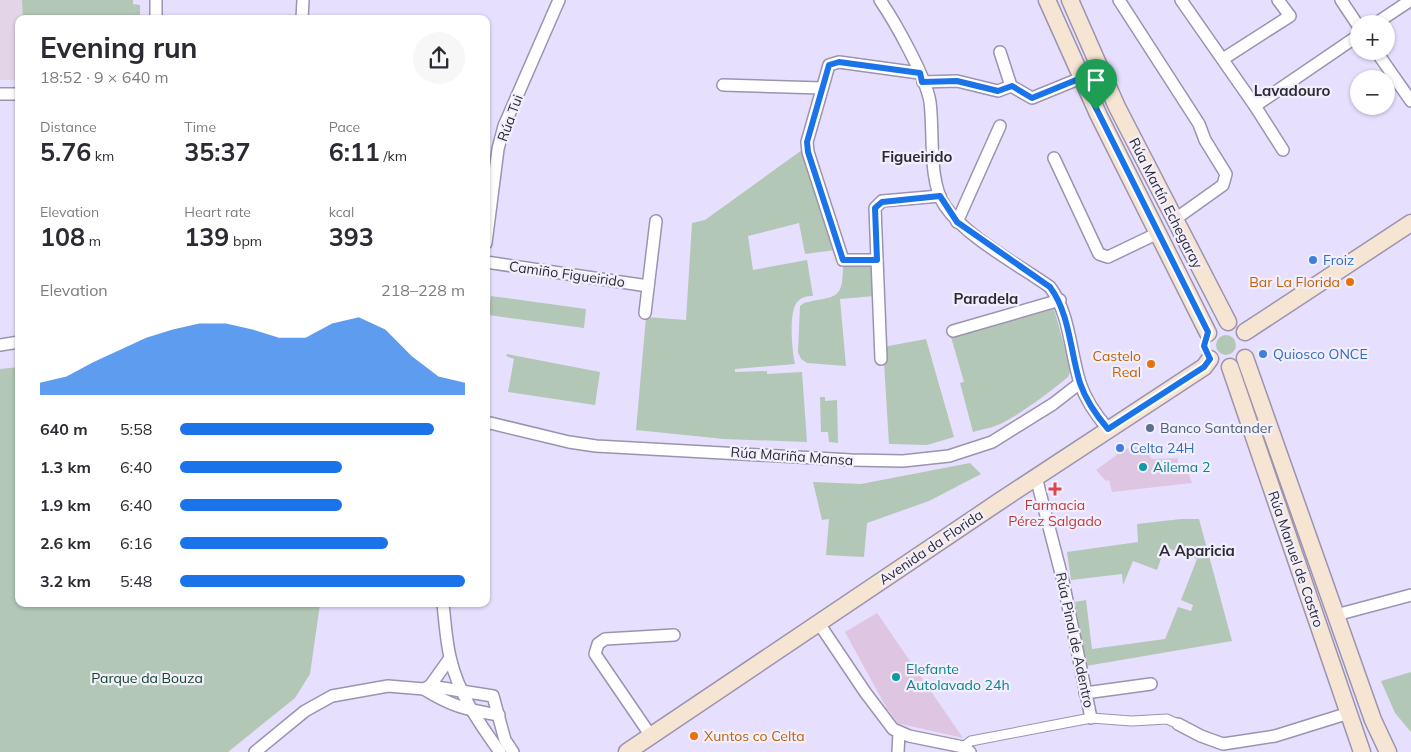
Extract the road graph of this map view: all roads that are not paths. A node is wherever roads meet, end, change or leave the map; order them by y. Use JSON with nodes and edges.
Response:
{"nodes":[{"id":1,"x":156,"y":0,"type":"edge"},
{"id":2,"x":303,"y":0,"type":"edge"},
{"id":3,"x":559,"y":0,"type":"edge"},
{"id":4,"x":880,"y":0,"type":"edge"},
{"id":5,"x":1047,"y":0,"type":"edge"},
{"id":6,"x":1070,"y":0,"type":"edge"},
{"id":7,"x":1118,"y":0,"type":"edge"},
{"id":8,"x":1181,"y":0,"type":"edge"},
{"id":9,"x":1278,"y":0,"type":"edge"},
{"id":10,"x":1341,"y":0,"type":"edge"},
{"id":11,"x":1411,"y":0,"type":"edge"},
{"id":12,"x":156,"y":15,"type":"edge"},
{"id":13,"x":302,"y":15,"type":"edge"},
{"id":14,"x":1351,"y":15,"type":"edge"},
{"id":15,"x":1388,"y":15,"type":"edge"},
{"id":16,"x":1350,"y":41,"type":"edge"},
{"id":17,"x":1000,"y":52,"type":"dead end"},
{"id":18,"x":1222,"y":59,"type":"junction"},
{"id":19,"x":1382,"y":60,"type":"edge"},
{"id":20,"x":921,"y":77,"type":"junction"},
{"id":21,"x":1081,"y":78,"type":"junction"},
{"id":22,"x":723,"y":85,"type":"dead end"},
{"id":23,"x":1012,"y":86,"type":"junction"},
{"id":24,"x":822,"y":88,"type":"junction"},
{"id":25,"x":0,"y":94,"type":"edge"},
{"id":26,"x":15,"y":94,"type":"edge"},
{"id":27,"x":1411,"y":101,"type":"edge"},
{"id":28,"x":1255,"y":106,"type":"junction"},
{"id":29,"x":1000,"y":126,"type":"dead end"},
{"id":30,"x":1283,"y":150,"type":"dead end"},
{"id":31,"x":1054,"y":158,"type":"dead end"},
{"id":32,"x":940,"y":196,"type":"junction"},
{"id":33,"x":490,"y":212,"type":"edge"},
{"id":34,"x":1174,"y":220,"type":"junction"},
{"id":35,"x":656,"y":221,"type":"dead end"},
{"id":36,"x":957,"y":222,"type":"junction"},
{"id":37,"x":1411,"y":223,"type":"edge"},
{"id":38,"x":1158,"y":233,"type":"junction"},
{"id":39,"x":877,"y":260,"type":"junction"},
{"id":40,"x":490,"y":263,"type":"edge"},
{"id":41,"x":648,"y":286,"type":"junction"},
{"id":42,"x":1060,"y":300,"type":"junction"},
{"id":43,"x":645,"y":313,"type":"dead end"},
{"id":44,"x":1228,"y":322,"type":"junction"},
{"id":45,"x":953,"y":331,"type":"dead end"},
{"id":46,"x":1208,"y":332,"type":"junction"},
{"id":47,"x":1245,"y":332,"type":"junction"},
{"id":48,"x":15,"y":343,"type":"edge"},
{"id":49,"x":0,"y":345,"type":"edge"},
{"id":50,"x":1245,"y":358,"type":"junction"},
{"id":51,"x":881,"y":359,"type":"dead end"},
{"id":52,"x":1210,"y":359,"type":"junction"},
{"id":53,"x":1230,"y":367,"type":"junction"},
{"id":54,"x":1080,"y":382,"type":"junction"},
{"id":55,"x":490,"y":423,"type":"edge"},
{"id":56,"x":1108,"y":429,"type":"junction"},
{"id":57,"x":1036,"y":477,"type":"junction"},
{"id":58,"x":1411,"y":595,"type":"edge"},
{"id":59,"x":443,"y":607,"type":"edge"},
{"id":60,"x":1336,"y":615,"type":"junction"},
{"id":61,"x":818,"y":622,"type":"junction"},
{"id":62,"x":674,"y":635,"type":"dead end"},
{"id":63,"x":450,"y":658,"type":"junction"},
{"id":64,"x":1151,"y":684,"type":"dead end"},
{"id":65,"x":427,"y":688,"type":"junction"},
{"id":66,"x":462,"y":692,"type":"junction"},
{"id":67,"x":1086,"y":693,"type":"junction"},
{"id":68,"x":472,"y":711,"type":"junction"},
{"id":69,"x":1349,"y":713,"type":"junction"},
{"id":70,"x":499,"y":715,"type":"junction"},
{"id":71,"x":1091,"y":718,"type":"junction"},
{"id":72,"x":1178,"y":724,"type":"joint"},
{"id":73,"x":899,"y":732,"type":"junction"},
{"id":74,"x":651,"y":736,"type":"junction"},
{"id":75,"x":966,"y":750,"type":"edge"},
{"id":76,"x":255,"y":752,"type":"edge"},
{"id":77,"x":500,"y":752,"type":"edge"},
{"id":78,"x":513,"y":752,"type":"edge"},
{"id":79,"x":627,"y":752,"type":"edge"},
{"id":80,"x":898,"y":752,"type":"edge"},
{"id":81,"x":1362,"y":752,"type":"edge"},
{"id":82,"x":1388,"y":752,"type":"edge"}],
"edges":[{"from":1,"to":12,"type":"street"},
{"from":2,"to":13,"type":"street"},
{"from":3,"to":33,"type":"street","name":"Rúa Tui"},
{"from":4,"to":20,"type":"street"},
{"from":5,"to":21,"type":"main road","name":"Rúa Martín Echegaray"},
{"from":6,"to":34,"type":"main road","name":"Rúa Martín Echegaray"},
{"from":7,"to":34,"type":"street"},
{"from":8,"to":18,"type":"street"},
{"from":9,"to":18,"type":"street"},
{"from":10,"to":14,"type":"street"},
{"from":11,"to":15,"type":"street"},
{"from":16,"to":28,"type":"street"},
{"from":17,"to":23,"type":"street"},
{"from":18,"to":28,"type":"street"},
{"from":19,"to":27,"type":"street"},
{"from":20,"to":23,"type":"street"},
{"from":20,"to":24,"type":"street"},
{"from":20,"to":32,"type":"street"},
{"from":21,"to":23,"type":"street"},
{"from":21,"to":38,"type":"main road","name":"Rúa Martín Echegaray"},
{"from":22,"to":24,"type":"street"},
{"from":24,"to":39,"type":"street"},
{"from":25,"to":26,"type":"street"},
{"from":28,"to":30,"type":"street"},
{"from":29,"to":36,"type":"street"},
{"from":31,"to":38,"type":"street"},
{"from":32,"to":36,"type":"street"},
{"from":32,"to":39,"type":"street"},
{"from":34,"to":44,"type":"main road","name":"Rúa Martín Echegaray"},
{"from":35,"to":41,"type":"street"},
{"from":36,"to":42,"type":"street"},
{"from":37,"to":47,"type":"main road"},
{"from":38,"to":46,"type":"main road","name":"Rúa Martín Echegaray"},
{"from":39,"to":51,"type":"street"},
{"from":40,"to":41,"type":"street","name":"Camiño Figueirido"},
{"from":41,"to":43,"type":"street"},
{"from":42,"to":45,"type":"street"},
{"from":42,"to":54,"type":"street"},
{"from":44,"to":46,"type":"main road"},
{"from":44,"to":47,"type":"main road"},
{"from":46,"to":52,"type":"main road"},
{"from":47,"to":50,"type":"main road"},
{"from":48,"to":49,"type":"street"},
{"from":50,"to":53,"type":"main road"},
{"from":50,"to":60,"type":"main road","name":"Rúa Manuel de Castro"},
{"from":52,"to":53,"type":"main road"},
{"from":52,"to":56,"type":"main road","name":"Avenida da Florida"},
{"from":53,"to":69,"type":"main road","name":"Rúa Manuel de Castro"},
{"from":54,"to":55,"type":"street","name":"Rúa Mariña Mansa"},
{"from":54,"to":56,"type":"street"},
{"from":56,"to":57,"type":"main road","name":"Avenida da Florida"},
{"from":57,"to":61,"type":"main road","name":"Avenida da Florida"},
{"from":57,"to":67,"type":"street","name":"Rúa Pinal de Adentro"},
{"from":58,"to":60,"type":"street","name":"Rúa Manuel de Castro"},
{"from":59,"to":63,"type":"street"},
{"from":60,"to":82,"type":"main road","name":"Rúa Manuel de Castro"},
{"from":61,"to":73,"type":"street"},
{"from":61,"to":74,"type":"main road","name":"Avenida da Florida"},
{"from":62,"to":74,"type":"street"},
{"from":63,"to":65,"type":"street"},
{"from":63,"to":66,"type":"street"},
{"from":64,"to":67,"type":"street"},
{"from":65,"to":66,"type":"street"},
{"from":65,"to":68,"type":"street"},
{"from":65,"to":76,"type":"street"},
{"from":66,"to":68,"type":"street"},
{"from":66,"to":70,"type":"street"},
{"from":67,"to":71,"type":"street","name":"Rúa Pinal de Adentro"},
{"from":68,"to":70,"type":"street"},
{"from":68,"to":77,"type":"street"},
{"from":69,"to":72,"type":"street","name":"Rúa Pinal de Adentro"},
{"from":69,"to":81,"type":"main road","name":"Rúa Manuel de Castro"},
{"from":70,"to":78,"type":"street"},
{"from":71,"to":72,"type":"street","name":"Rúa Pinal de Adentro"},
{"from":71,"to":75,"type":"street"},
{"from":73,"to":75,"type":"street"},
{"from":73,"to":80,"type":"street"},
{"from":74,"to":79,"type":"main road","name":"Avenida da Florida"}]}
